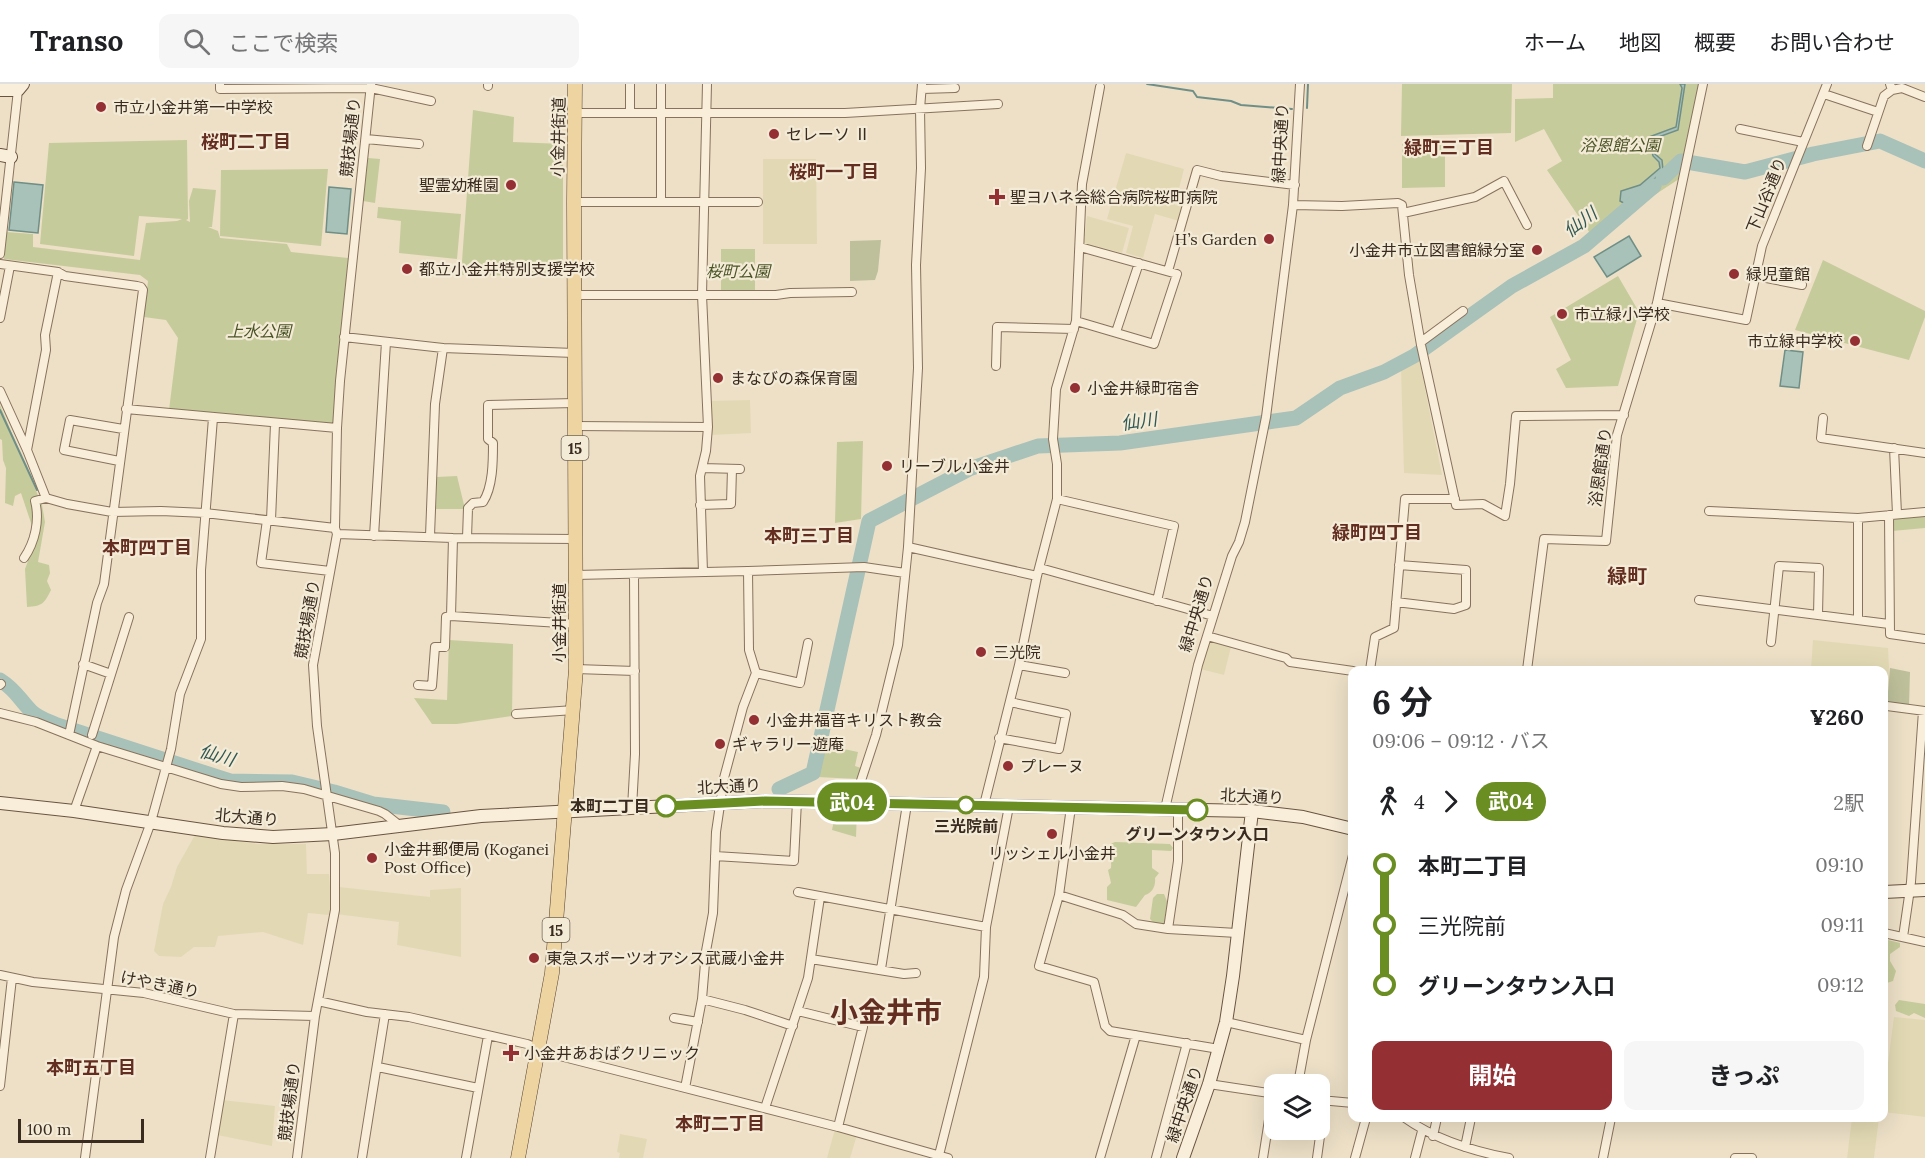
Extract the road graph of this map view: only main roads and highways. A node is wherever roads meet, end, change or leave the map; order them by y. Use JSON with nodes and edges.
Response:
{"nodes":[{"id":1,"x":575,"y":84,"type":"edge"},
{"id":2,"x":518,"y":1158,"type":"edge"}],
"edges":[{"from":1,"to":2,"type":"main road","name":"小金井街道","number":"15"}]}
